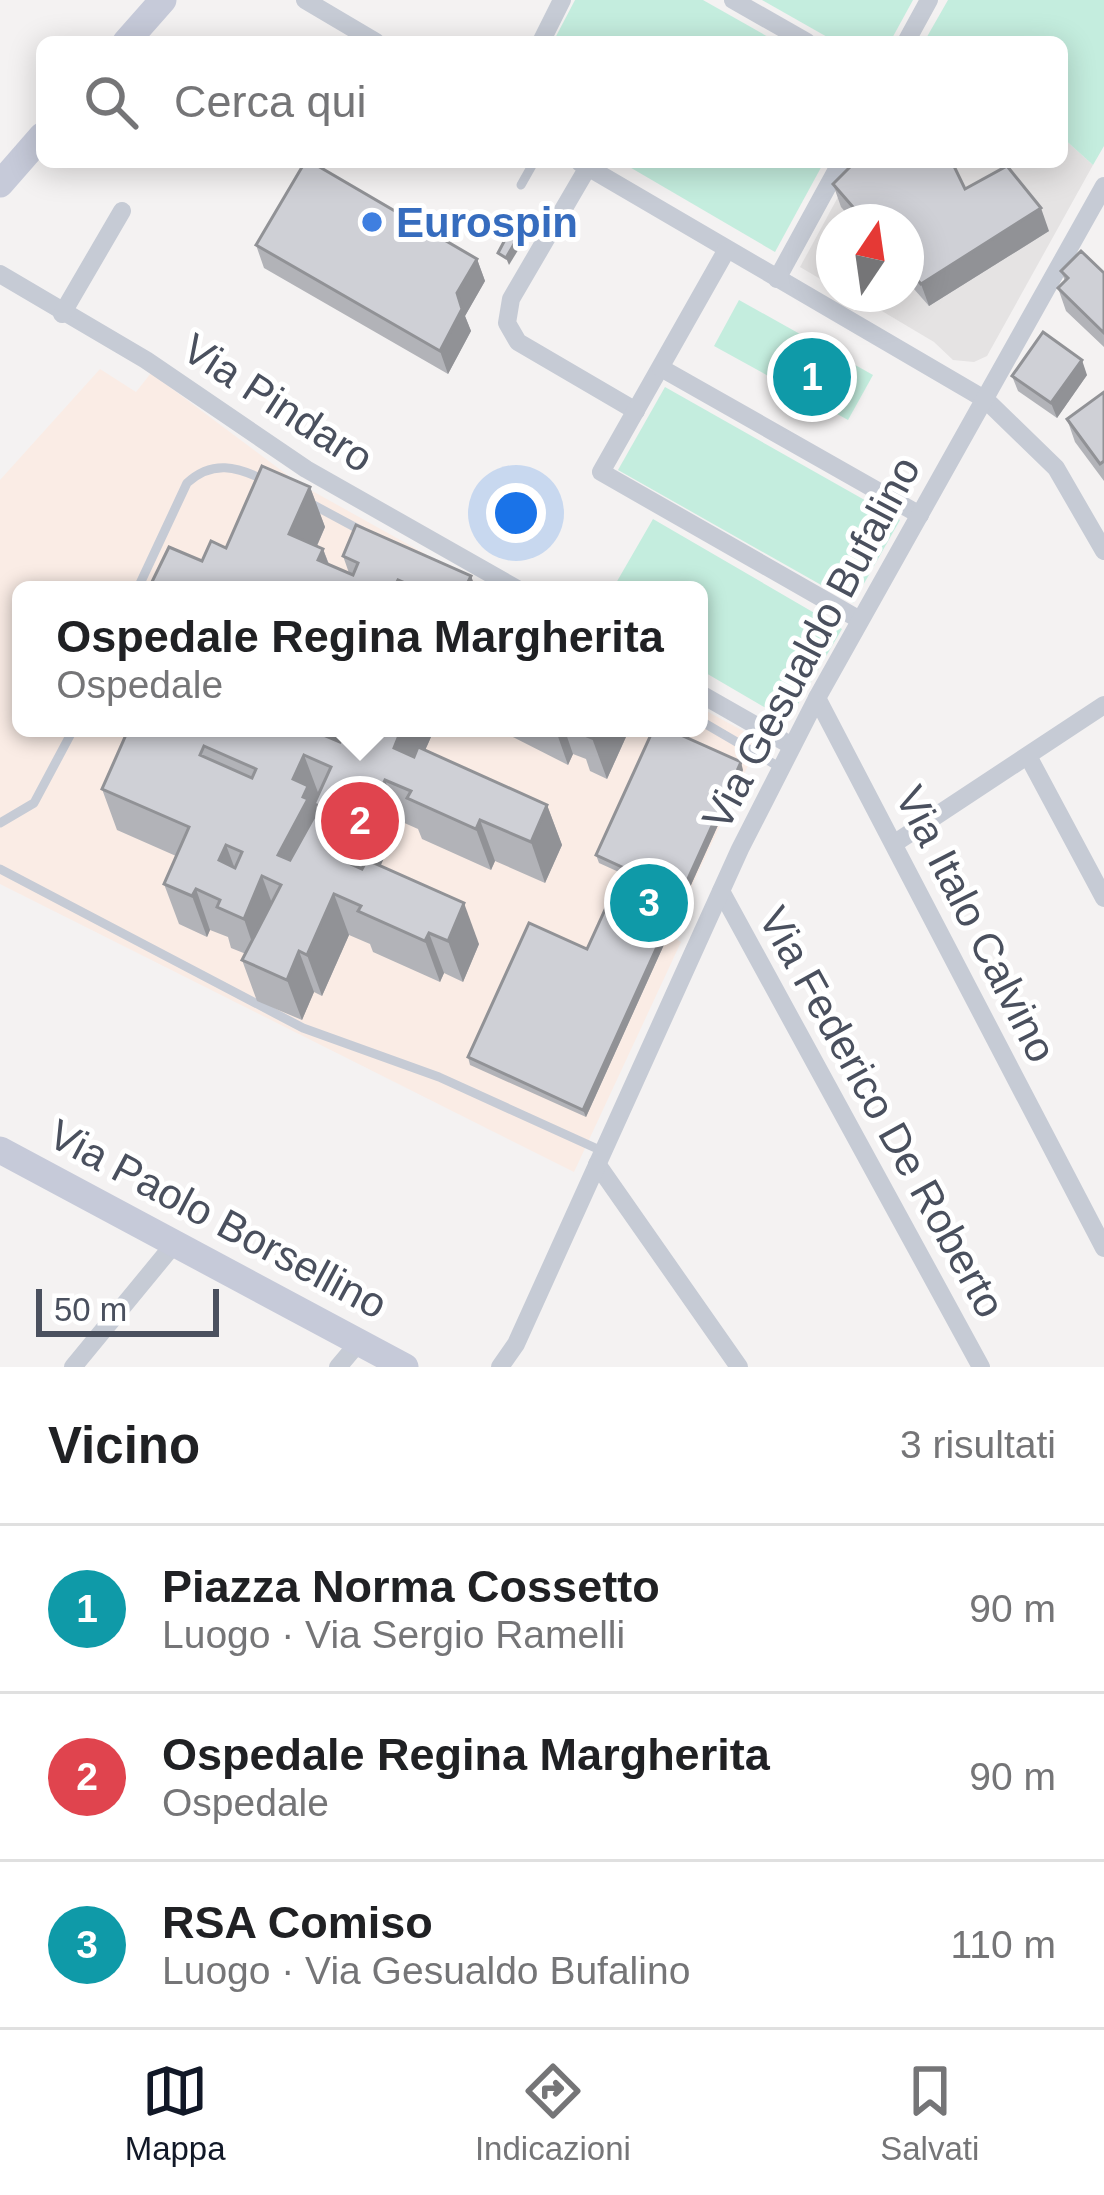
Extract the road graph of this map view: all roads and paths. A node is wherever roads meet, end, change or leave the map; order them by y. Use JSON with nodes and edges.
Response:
{"nodes":[{"id":1,"x":163,"y":0,"type":"edge"},
{"id":2,"x":305,"y":0,"type":"edge"},
{"id":3,"x":562,"y":0,"type":"edge"},
{"id":4,"x":734,"y":0,"type":"edge"},
{"id":5,"x":929,"y":0,"type":"edge"},
{"id":6,"x":131,"y":36,"type":"edge"},
{"id":7,"x":366,"y":36,"type":"edge"},
{"id":8,"x":544,"y":36,"type":"edge"},
{"id":9,"x":797,"y":36,"type":"edge"},
{"id":10,"x":909,"y":36,"type":"edge"},
{"id":11,"x":36,"y":143,"type":"edge"},
{"id":12,"x":530,"y":168,"type":"edge"},
{"id":13,"x":581,"y":168,"type":"edge"},
{"id":14,"x":588,"y":168,"type":"edge"},
{"id":15,"x":838,"y":168,"type":"edge"},
{"id":16,"x":0,"y":184,"type":"edge"},
{"id":17,"x":521,"y":184,"type":"dead end"},
{"id":18,"x":1104,"y":187,"type":"edge"},
{"id":19,"x":122,"y":211,"type":"dead end"},
{"id":20,"x":725,"y":250,"type":"junction"},
{"id":21,"x":0,"y":274,"type":"edge"},
{"id":22,"x":777,"y":279,"type":"junction"},
{"id":23,"x":62,"y":314,"type":"junction"},
{"id":24,"x":661,"y":368,"type":"junction"},
{"id":25,"x":986,"y":400,"type":"junction"},
{"id":26,"x":636,"y":411,"type":"junction"},
{"id":27,"x":271,"y":483,"type":"edge"},
{"id":28,"x":290,"y":493,"type":"edge"},
{"id":29,"x":1104,"y":501,"type":"edge"},
{"id":30,"x":1084,"y":514,"type":"junction"},
{"id":31,"x":920,"y":515,"type":"junction"},
{"id":32,"x":368,"y":534,"type":"edge"},
{"id":33,"x":1104,"y":551,"type":"edge"},
{"id":34,"x":141,"y":581,"type":"edge"},
{"id":35,"x":503,"y":581,"type":"edge"},
{"id":36,"x":860,"y":620,"type":"junction"},
{"id":37,"x":708,"y":698,"type":"edge"},
{"id":38,"x":817,"y":698,"type":"junction"},
{"id":39,"x":1104,"y":705,"type":"edge"},
{"id":40,"x":708,"y":725,"type":"edge"},
{"id":41,"x":69,"y":737,"type":"edge"},
{"id":42,"x":792,"y":746,"type":"junction"},
{"id":43,"x":1028,"y":756,"type":"junction"},
{"id":44,"x":781,"y":767,"type":"junction"},
{"id":45,"x":0,"y":823,"type":"edge"},
{"id":46,"x":895,"y":843,"type":"junction"},
{"id":47,"x":0,"y":869,"type":"edge"},
{"id":48,"x":721,"y":891,"type":"junction"},
{"id":49,"x":1104,"y":898,"type":"edge"},
{"id":50,"x":0,"y":1150,"type":"edge"},
{"id":51,"x":599,"y":1158,"type":"junction"},
{"id":52,"x":1096,"y":1214,"type":"edge"},
{"id":53,"x":175,"y":1243,"type":"junction"},
{"id":54,"x":1104,"y":1248,"type":"edge"},
{"id":55,"x":359,"y":1341,"type":"junction"},
{"id":56,"x":516,"y":1343,"type":"junction"},
{"id":57,"x":400,"y":1366,"type":"edge"},
{"id":58,"x":73,"y":1367,"type":"edge"},
{"id":59,"x":338,"y":1367,"type":"edge"},
{"id":60,"x":500,"y":1367,"type":"edge"},
{"id":61,"x":512,"y":1367,"type":"edge"},
{"id":62,"x":739,"y":1367,"type":"edge"},
{"id":63,"x":981,"y":1367,"type":"edge"}],
"edges":[{"from":1,"to":6,"type":"main road"},
{"from":2,"to":7,"type":"street"},
{"from":3,"to":8,"type":"street"},
{"from":4,"to":9,"type":"street"},
{"from":5,"to":10,"type":"street"},
{"from":11,"to":16,"type":"main road"},
{"from":12,"to":17,"type":"lane"},
{"from":13,"to":26,"type":"street"},
{"from":14,"to":20,"type":"street"},
{"from":15,"to":22,"type":"street"},
{"from":18,"to":25,"type":"street","name":"Via Gesualdo Bufalino"},
{"from":19,"to":23,"type":"street"},
{"from":20,"to":22,"type":"street"},
{"from":20,"to":24,"type":"street"},
{"from":21,"to":23,"type":"street","name":"Via Pindaro"},
{"from":22,"to":25,"type":"street"},
{"from":23,"to":35,"type":"street","name":"Via Pindaro"},
{"from":24,"to":26,"type":"street"},
{"from":24,"to":31,"type":"street"},
{"from":25,"to":30,"type":"street"},
{"from":25,"to":31,"type":"street","name":"Via Gesualdo Bufalino"},
{"from":26,"to":36,"type":"street"},
{"from":27,"to":34,"type":"lane"},
{"from":28,"to":32,"type":"lane"},
{"from":29,"to":30,"type":"street"},
{"from":30,"to":33,"type":"street"},
{"from":31,"to":36,"type":"street","name":"Via Gesualdo Bufalino"},
{"from":36,"to":38,"type":"street","name":"Via Gesualdo Bufalino"},
{"from":37,"to":42,"type":"street"},
{"from":38,"to":42,"type":"street","name":"Via Gesualdo Bufalino"},
{"from":38,"to":46,"type":"street","name":"Via Italo Calvino"},
{"from":39,"to":43,"type":"street"},
{"from":40,"to":44,"type":"lane"},
{"from":41,"to":45,"type":"lane"},
{"from":42,"to":44,"type":"street","name":"Via Gesualdo Bufalino"},
{"from":43,"to":46,"type":"street"},
{"from":43,"to":49,"type":"street"},
{"from":44,"to":48,"type":"street","name":"Via Gesualdo Bufalino"},
{"from":46,"to":52,"type":"street","name":"Via Italo Calvino"},
{"from":47,"to":51,"type":"lane"},
{"from":48,"to":51,"type":"street","name":"Via Gesualdo Bufalino"},
{"from":48,"to":63,"type":"street","name":"Via Federico De Roberto"},
{"from":50,"to":53,"type":"main road","name":"Via Paolo Borsellino"},
{"from":51,"to":56,"type":"street","name":"Via Gesualdo Bufalino"},
{"from":51,"to":62,"type":"street"},
{"from":52,"to":54,"type":"street","name":"Via Italo Calvino"},
{"from":53,"to":55,"type":"main road","name":"Via Paolo Borsellino"},
{"from":53,"to":58,"type":"street"},
{"from":55,"to":57,"type":"main road","name":"Via Paolo Borsellino"},
{"from":55,"to":59,"type":"street"},
{"from":56,"to":60,"type":"street"},
{"from":56,"to":61,"type":"street"}]}
